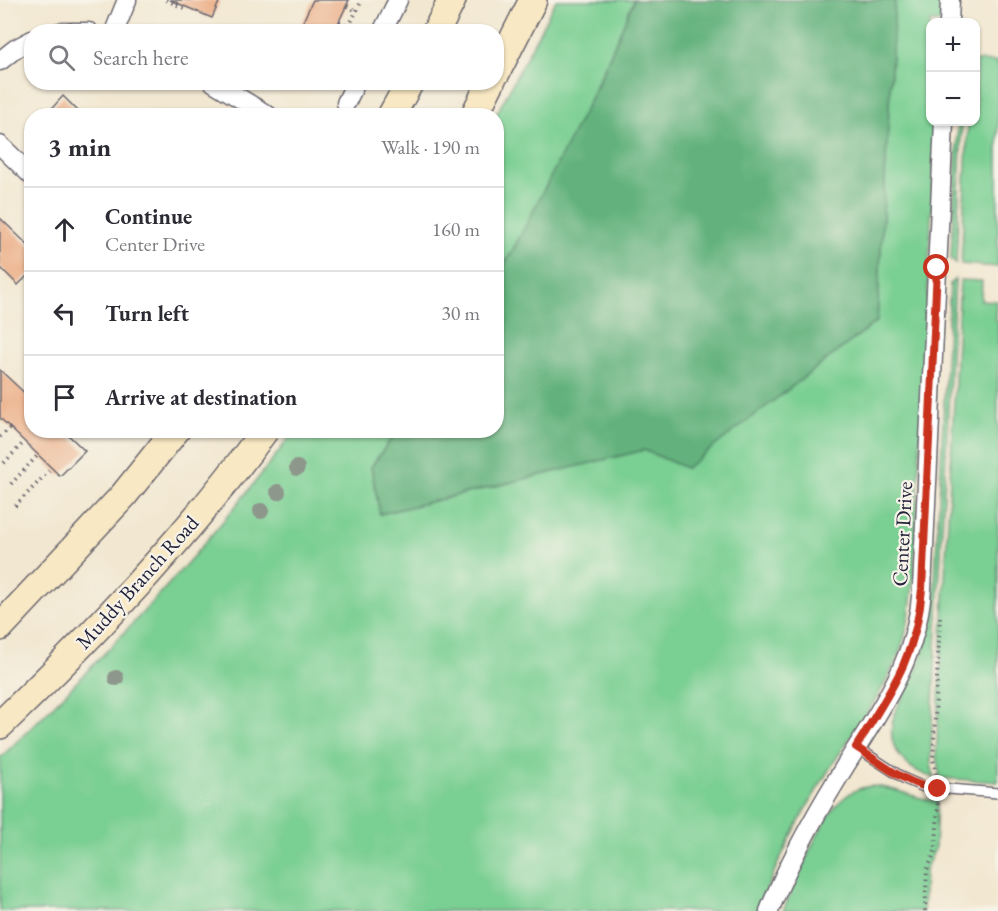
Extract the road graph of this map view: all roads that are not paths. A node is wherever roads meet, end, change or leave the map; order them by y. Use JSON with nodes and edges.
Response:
{"nodes":[{"id":1,"x":128,"y":0,"type":"edge"},
{"id":2,"x":398,"y":0,"type":"edge"},
{"id":3,"x":452,"y":0,"type":"edge"},
{"id":4,"x":533,"y":0,"type":"edge"},
{"id":5,"x":950,"y":0,"type":"edge"},
{"id":6,"x":949,"y":18,"type":"edge"},
{"id":7,"x":118,"y":24,"type":"edge"},
{"id":8,"x":386,"y":24,"type":"edge"},
{"id":9,"x":440,"y":24,"type":"edge"},
{"id":10,"x":24,"y":44,"type":"edge"},
{"id":11,"x":504,"y":57,"type":"edge"},
{"id":12,"x":0,"y":61,"type":"edge"},
{"id":13,"x":226,"y":90,"type":"edge"},
{"id":14,"x":352,"y":90,"type":"edge"},
{"id":15,"x":406,"y":90,"type":"edge"},
{"id":16,"x":487,"y":90,"type":"edge"},
{"id":17,"x":346,"y":103,"type":"dead end"},
{"id":18,"x":256,"y":108,"type":"edge"},
{"id":19,"x":395,"y":108,"type":"edge"},
{"id":20,"x":478,"y":108,"type":"edge"},
{"id":21,"x":944,"y":126,"type":"edge"},
{"id":22,"x":0,"y":145,"type":"edge"},
{"id":23,"x":24,"y":168,"type":"edge"},
{"id":24,"x":170,"y":438,"type":"edge"},
{"id":25,"x":259,"y":438,"type":"edge"},
{"id":26,"x":0,"y":627,"type":"edge"},
{"id":27,"x":0,"y":725,"type":"edge"},
{"id":28,"x":856,"y":747,"type":"junction"},
{"id":29,"x":998,"y":793,"type":"edge"},
{"id":30,"x":769,"y":911,"type":"edge"}],
"edges":[{"from":1,"to":7,"type":"street"},
{"from":2,"to":8,"type":"street"},
{"from":3,"to":9,"type":"main road"},
{"from":4,"to":11,"type":"main road"},
{"from":5,"to":6,"type":"street"},
{"from":10,"to":12,"type":"street"},
{"from":13,"to":18,"type":"street"},
{"from":14,"to":17,"type":"street"},
{"from":15,"to":19,"type":"main road"},
{"from":16,"to":20,"type":"main road"},
{"from":21,"to":28,"type":"street","name":"Center Drive"},
{"from":22,"to":23,"type":"street"},
{"from":24,"to":26,"type":"main road"},
{"from":25,"to":27,"type":"main road","name":"Muddy Branch Road"},
{"from":28,"to":29,"type":"lane"},
{"from":28,"to":30,"type":"street","name":"Center Drive"}]}
